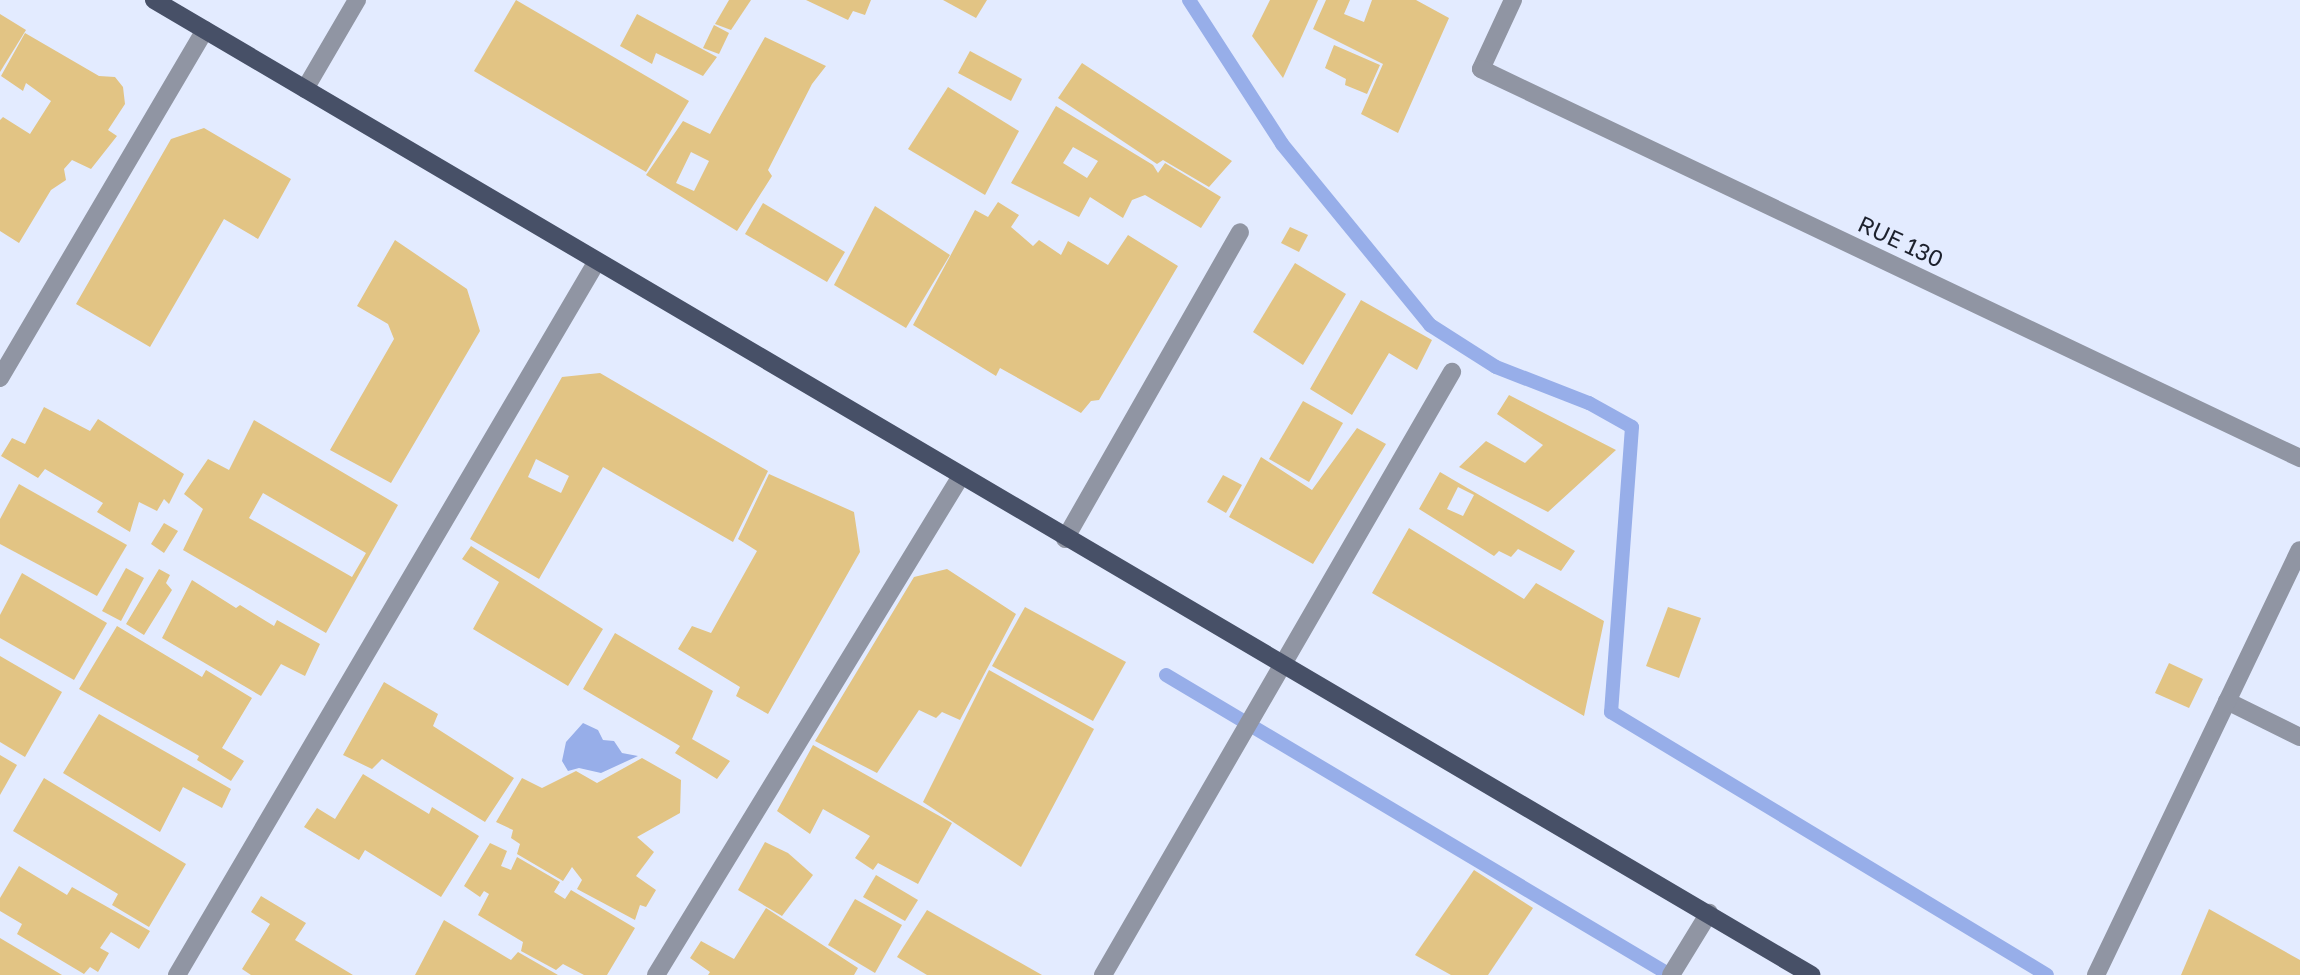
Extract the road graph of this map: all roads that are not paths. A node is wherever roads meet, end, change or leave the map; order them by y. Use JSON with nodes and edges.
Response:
{"nodes":[{"id":1,"x":154,"y":0,"type":"edge"},
{"id":2,"x":357,"y":0,"type":"edge"},
{"id":3,"x":1513,"y":0,"type":"edge"},
{"id":4,"x":205,"y":30,"type":"junction"},
{"id":5,"x":305,"y":89,"type":"junction"},
{"id":6,"x":1240,"y":232,"type":"dead end"},
{"id":7,"x":597,"y":261,"type":"junction"},
{"id":8,"x":1452,"y":372,"type":"dead end"},
{"id":9,"x":0,"y":378,"type":"edge"},
{"id":10,"x":2300,"y":458,"type":"edge"},
{"id":11,"x":961,"y":475,"type":"junction"},
{"id":12,"x":1065,"y":539,"type":"junction"},
{"id":13,"x":2300,"y":550,"type":"edge"},
{"id":14,"x":1282,"y":666,"type":"junction"},
{"id":15,"x":2227,"y":701,"type":"junction"},
{"id":16,"x":2300,"y":737,"type":"edge"},
{"id":17,"x":1709,"y":913,"type":"junction"},
{"id":18,"x":177,"y":975,"type":"edge"},
{"id":19,"x":656,"y":975,"type":"edge"},
{"id":20,"x":1103,"y":975,"type":"edge"},
{"id":21,"x":1671,"y":975,"type":"edge"},
{"id":22,"x":1811,"y":975,"type":"edge"},
{"id":23,"x":2096,"y":975,"type":"edge"}],
"edges":[{"from":1,"to":4,"type":"main road"},
{"from":2,"to":5,"type":"street"},
{"from":3,"to":10,"type":"street","name":"RUE 130"},
{"from":4,"to":5,"type":"main road"},
{"from":4,"to":9,"type":"street"},
{"from":5,"to":7,"type":"main road"},
{"from":6,"to":12,"type":"street"},
{"from":7,"to":11,"type":"main road"},
{"from":7,"to":18,"type":"street"},
{"from":8,"to":14,"type":"street"},
{"from":11,"to":12,"type":"main road"},
{"from":11,"to":19,"type":"street"},
{"from":12,"to":14,"type":"main road"},
{"from":13,"to":15,"type":"street"},
{"from":14,"to":17,"type":"main road"},
{"from":14,"to":20,"type":"street"},
{"from":15,"to":16,"type":"street"},
{"from":15,"to":23,"type":"street"},
{"from":17,"to":21,"type":"street"},
{"from":17,"to":22,"type":"main road"}]}
